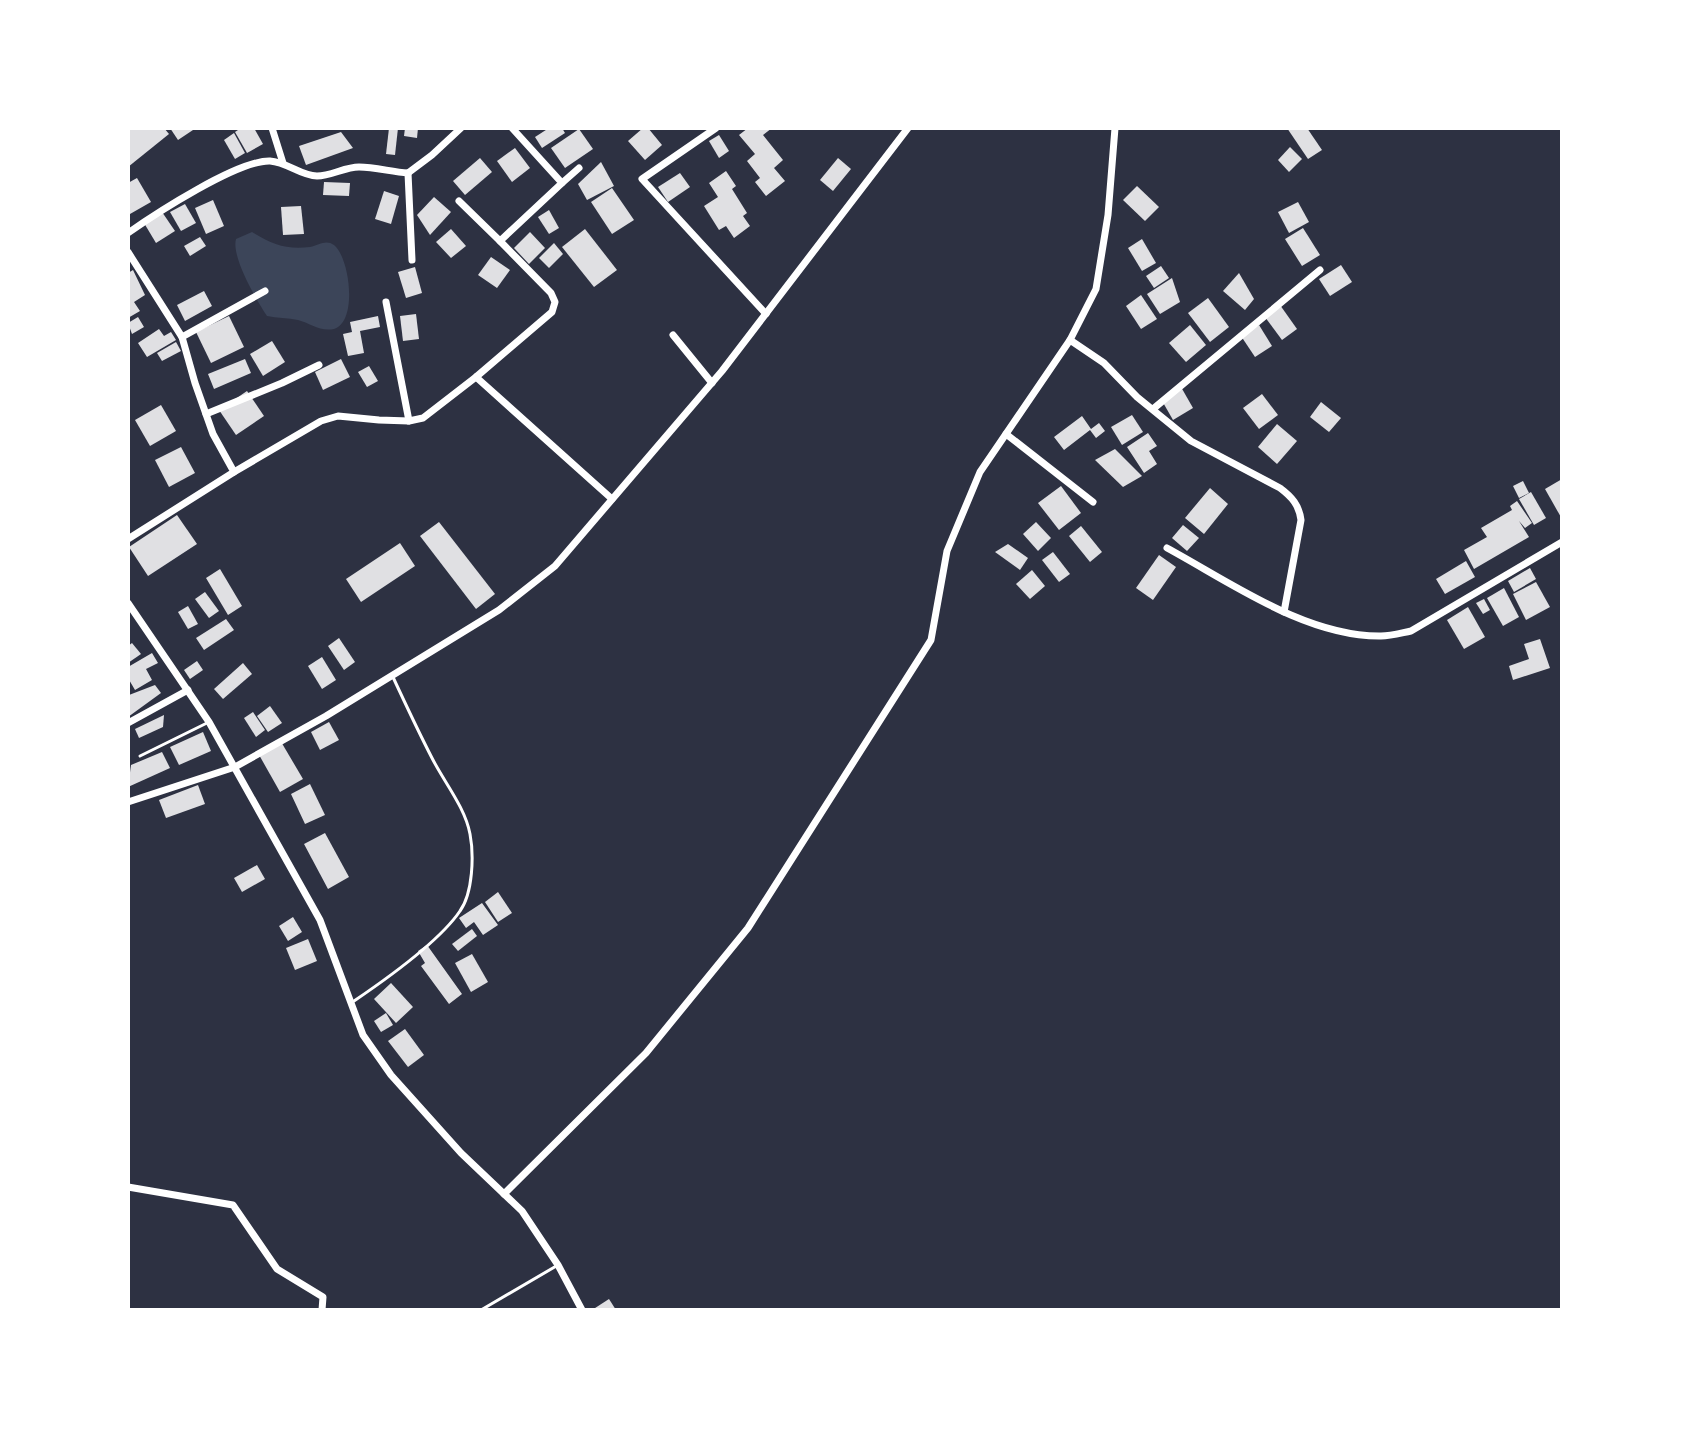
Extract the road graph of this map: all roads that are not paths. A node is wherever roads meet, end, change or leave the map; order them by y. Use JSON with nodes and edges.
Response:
{"nodes":[{"id":1,"x":272,"y":128,"type":"edge"},
{"id":2,"x":461,"y":128,"type":"edge"},
{"id":3,"x":512,"y":128,"type":"edge"},
{"id":4,"x":716,"y":128,"type":"edge"},
{"id":5,"x":908,"y":128,"type":"edge"},
{"id":6,"x":1115,"y":128,"type":"edge"},
{"id":7,"x":283,"y":163,"type":"junction"},
{"id":8,"x":579,"y":168,"type":"dead end"},
{"id":9,"x":408,"y":173,"type":"junction"},
{"id":10,"x":562,"y":183,"type":"junction"},
{"id":11,"x":459,"y":201,"type":"dead end"},
{"id":12,"x":128,"y":233,"type":"edge"},
{"id":13,"x":500,"y":241,"type":"junction"},
{"id":14,"x":128,"y":252,"type":"edge"},
{"id":15,"x":412,"y":260,"type":"dead end"},
{"id":16,"x":1320,"y":270,"type":"dead end"},
{"id":17,"x":265,"y":291,"type":"dead end"},
{"id":18,"x":386,"y":302,"type":"dead end"},
{"id":19,"x":766,"y":314,"type":"junction"},
{"id":20,"x":673,"y":335,"type":"dead end"},
{"id":21,"x":182,"y":337,"type":"junction"},
{"id":22,"x":1070,"y":340,"type":"junction"},
{"id":23,"x":319,"y":365,"type":"dead end"},
{"id":24,"x":476,"y":377,"type":"junction"},
{"id":25,"x":712,"y":383,"type":"junction"},
{"id":26,"x":1153,"y":409,"type":"junction"},
{"id":27,"x":206,"y":414,"type":"junction"},
{"id":28,"x":409,"y":421,"type":"junction"},
{"id":29,"x":1006,"y":434,"type":"junction"},
{"id":30,"x":234,"y":472,"type":"junction"},
{"id":31,"x":612,"y":499,"type":"junction"},
{"id":32,"x":1093,"y":502,"type":"dead end"},
{"id":33,"x":128,"y":539,"type":"edge"},
{"id":34,"x":1562,"y":542,"type":"edge"},
{"id":35,"x":1167,"y":548,"type":"dead end"},
{"id":36,"x":128,"y":603,"type":"edge"},
{"id":37,"x":1284,"y":612,"type":"junction"},
{"id":38,"x":392,"y":675,"type":"junction"},
{"id":39,"x":188,"y":690,"type":"junction"},
{"id":40,"x":209,"y":722,"type":"junction"},
{"id":41,"x":128,"y":723,"type":"edge"},
{"id":42,"x":140,"y":756,"type":"dead end"},
{"id":43,"x":235,"y":767,"type":"junction"},
{"id":44,"x":128,"y":802,"type":"edge"},
{"id":45,"x":351,"y":1003,"type":"junction"},
{"id":46,"x":128,"y":1187,"type":"edge"},
{"id":47,"x":504,"y":1194,"type":"junction"},
{"id":48,"x":558,"y":1265,"type":"junction"},
{"id":49,"x":322,"y":1310,"type":"edge"},
{"id":50,"x":481,"y":1310,"type":"edge"},
{"id":51,"x":582,"y":1310,"type":"edge"}],
"edges":[{"from":1,"to":7,"type":"street"},
{"from":2,"to":9,"type":"street"},
{"from":3,"to":10,"type":"street"},
{"from":4,"to":19,"type":"street"},
{"from":5,"to":19,"type":"street"},
{"from":6,"to":22,"type":"street"},
{"from":7,"to":9,"type":"street"},
{"from":7,"to":12,"type":"street"},
{"from":8,"to":10,"type":"street"},
{"from":9,"to":15,"type":"street"},
{"from":10,"to":13,"type":"street"},
{"from":11,"to":13,"type":"street"},
{"from":13,"to":24,"type":"street"},
{"from":14,"to":21,"type":"street"},
{"from":16,"to":26,"type":"street"},
{"from":17,"to":21,"type":"street"},
{"from":18,"to":28,"type":"street"},
{"from":19,"to":25,"type":"street"},
{"from":20,"to":25,"type":"street"},
{"from":21,"to":27,"type":"street"},
{"from":22,"to":26,"type":"street"},
{"from":22,"to":29,"type":"street"},
{"from":23,"to":27,"type":"street"},
{"from":24,"to":28,"type":"street"},
{"from":24,"to":31,"type":"street"},
{"from":25,"to":31,"type":"street"},
{"from":26,"to":37,"type":"street"},
{"from":27,"to":30,"type":"street"},
{"from":28,"to":30,"type":"street"},
{"from":29,"to":32,"type":"street"},
{"from":29,"to":47,"type":"street"},
{"from":30,"to":33,"type":"street"},
{"from":31,"to":38,"type":"street"},
{"from":34,"to":37,"type":"street"},
{"from":35,"to":37,"type":"street"},
{"from":36,"to":39,"type":"street"},
{"from":38,"to":43,"type":"street"},
{"from":38,"to":45,"type":"lane"},
{"from":39,"to":40,"type":"street"},
{"from":39,"to":41,"type":"street"},
{"from":40,"to":42,"type":"lane"},
{"from":40,"to":43,"type":"street"},
{"from":43,"to":44,"type":"street"},
{"from":43,"to":45,"type":"street"},
{"from":45,"to":47,"type":"street"},
{"from":46,"to":49,"type":"street"},
{"from":47,"to":48,"type":"street"},
{"from":48,"to":50,"type":"lane"},
{"from":48,"to":51,"type":"street"}]}
